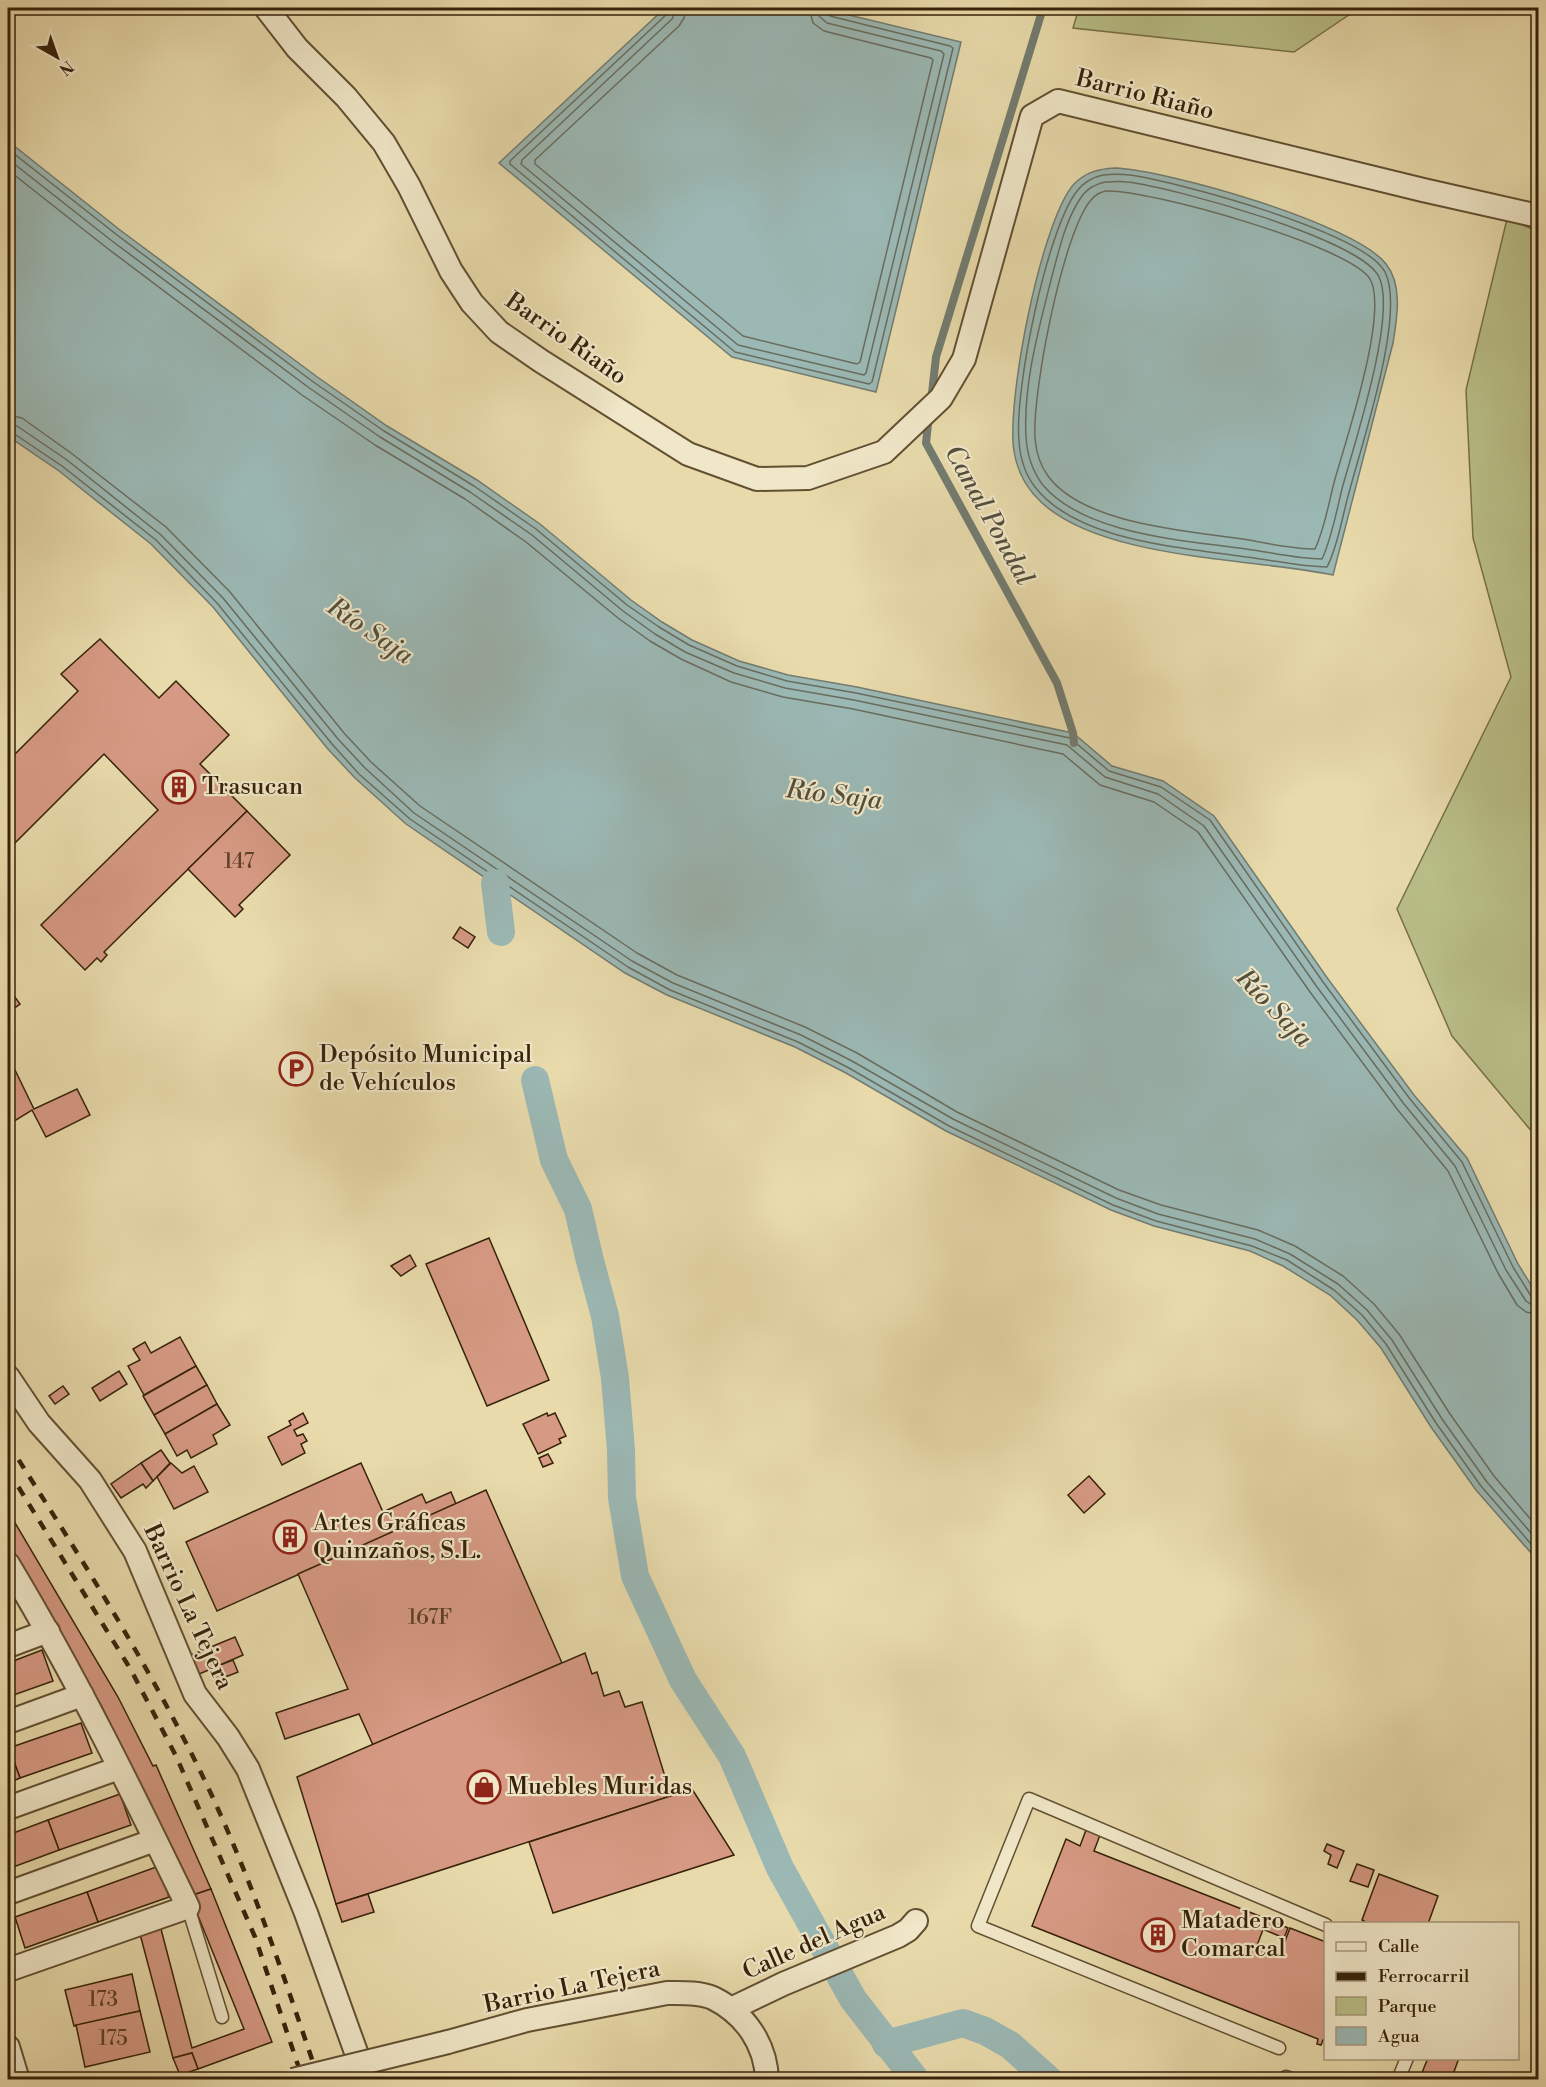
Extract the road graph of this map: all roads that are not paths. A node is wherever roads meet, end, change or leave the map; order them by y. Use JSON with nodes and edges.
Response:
{"nodes":[{"id":1,"x":266,"y":8,"type":"edge"},
{"id":2,"x":1539,"y":216,"type":"edge"},
{"id":3,"x":8,"y":1377,"type":"edge"},
{"id":4,"x":8,"y":1564,"type":"edge"},
{"id":5,"x":48,"y":1631,"type":"junction"},
{"id":6,"x":8,"y":1646,"type":"edge"},
{"id":7,"x":82,"y":1695,"type":"junction"},
{"id":8,"x":8,"y":1722,"type":"edge"},
{"id":9,"x":119,"y":1768,"type":"junction"},
{"id":10,"x":8,"y":1808,"type":"edge"},
{"id":11,"x":155,"y":1840,"type":"junction"},
{"id":12,"x":8,"y":1893,"type":"edge"},
{"id":13,"x":188,"y":1907,"type":"junction"},
{"id":14,"x":916,"y":1921,"type":"dead end"},
{"id":15,"x":1324,"y":1924,"type":"edge"},
{"id":16,"x":8,"y":1970,"type":"edge"},
{"id":17,"x":731,"y":2009,"type":"junction"},
{"id":18,"x":222,"y":2017,"type":"dead end"},
{"id":19,"x":8,"y":2047,"type":"edge"},
{"id":20,"x":1279,"y":2048,"type":"dead end"},
{"id":21,"x":1406,"y":2060,"type":"edge"},
{"id":22,"x":18,"y":2079,"type":"edge"},
{"id":23,"x":293,"y":2079,"type":"edge"},
{"id":24,"x":366,"y":2079,"type":"edge"},
{"id":25,"x":767,"y":2079,"type":"edge"},
{"id":26,"x":1398,"y":2079,"type":"edge"}],
"edges":[{"from":1,"to":2,"type":"street","name":"Barrio Riaño"},
{"from":3,"to":24,"type":"street","name":"Barrio La Tejera"},
{"from":4,"to":5,"type":"street"},
{"from":5,"to":6,"type":"street"},
{"from":5,"to":7,"type":"street"},
{"from":7,"to":8,"type":"street"},
{"from":7,"to":9,"type":"street"},
{"from":9,"to":10,"type":"street"},
{"from":9,"to":11,"type":"street"},
{"from":11,"to":12,"type":"street"},
{"from":11,"to":13,"type":"street"},
{"from":13,"to":16,"type":"street"},
{"from":13,"to":18,"type":"lane"},
{"from":14,"to":17,"type":"street","name":"Calle del Agua"},
{"from":15,"to":20,"type":"lane"},
{"from":17,"to":23,"type":"street","name":"Barrio La Tejera","bridge":true},
{"from":17,"to":25,"type":"street","name":"Barrio La Tejera"},
{"from":19,"to":22,"type":"street"},
{"from":21,"to":26,"type":"lane"}]}
